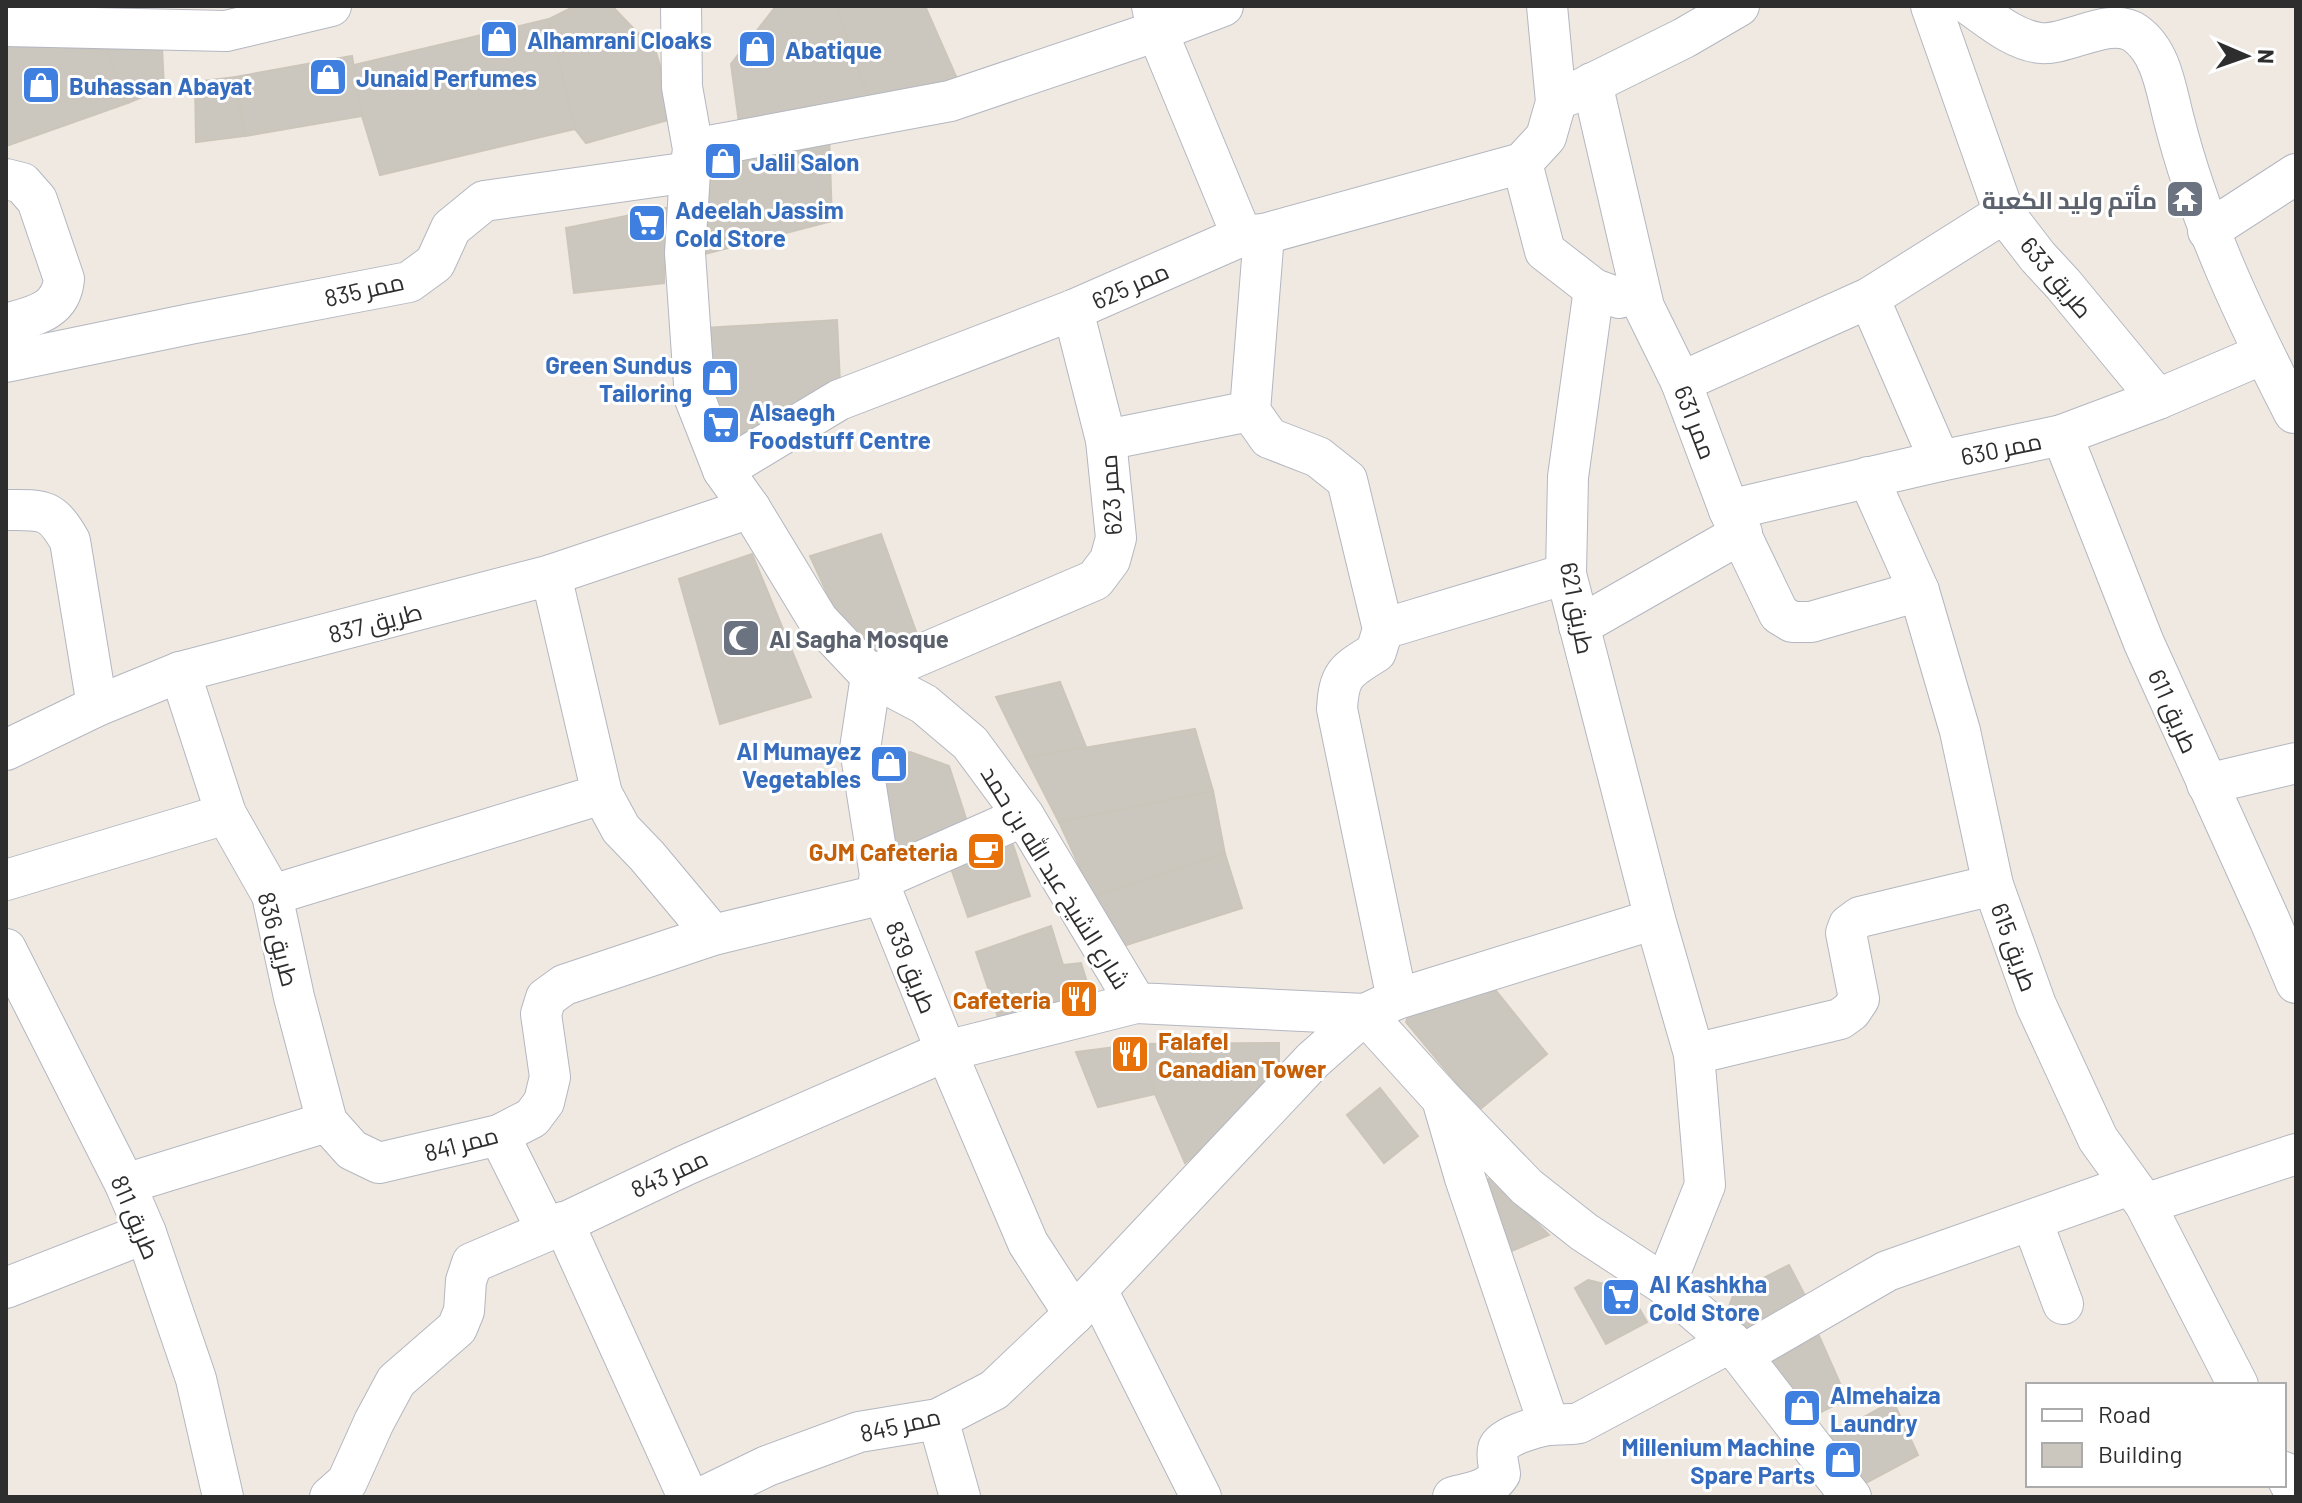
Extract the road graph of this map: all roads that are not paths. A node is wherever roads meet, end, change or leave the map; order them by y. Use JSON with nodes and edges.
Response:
{"nodes":[{"id":1,"x":331,"y":6,"type":"edge"},
{"id":2,"x":681,"y":6,"type":"edge"},
{"id":3,"x":709,"y":6,"type":"edge"},
{"id":4,"x":1223,"y":6,"type":"edge"},
{"id":5,"x":1547,"y":6,"type":"edge"},
{"id":6,"x":1739,"y":6,"type":"edge"},
{"id":7,"x":1944,"y":7,"type":"edge"},
{"id":8,"x":16,"y":19,"type":"edge"},
{"id":9,"x":225,"y":19,"type":"edge"},
{"id":10,"x":1154,"y":19,"type":"edge"},
{"id":11,"x":1592,"y":83,"type":"junction"},
{"id":12,"x":682,"y":87,"type":"junction"},
{"id":13,"x":1541,"y":134,"type":"junction"},
{"id":14,"x":691,"y":160,"type":"junction"},
{"id":15,"x":6,"y":179,"type":"edge"},
{"id":16,"x":2294,"y":182,"type":"edge"},
{"id":17,"x":2004,"y":213,"type":"junction"},
{"id":18,"x":2208,"y":231,"type":"junction"},
{"id":19,"x":1253,"y":235,"type":"junction"},
{"id":20,"x":1594,"y":289,"type":"junction"},
{"id":21,"x":1869,"y":298,"type":"junction"},
{"id":22,"x":1644,"y":307,"type":"junction"},
{"id":23,"x":1073,"y":310,"type":"junction"},
{"id":24,"x":6,"y":324,"type":"edge"},
{"id":25,"x":2263,"y":354,"type":"junction"},
{"id":26,"x":6,"y":362,"type":"edge"},
{"id":27,"x":1681,"y":382,"type":"junction"},
{"id":28,"x":2158,"y":399,"type":"junction"},
{"id":29,"x":1250,"y":411,"type":"junction"},
{"id":30,"x":2295,"y":413,"type":"edge"},
{"id":31,"x":2062,"y":435,"type":"junction"},
{"id":32,"x":1106,"y":440,"type":"junction"},
{"id":33,"x":1940,"y":461,"type":"junction"},
{"id":34,"x":723,"y":470,"type":"junction"},
{"id":35,"x":1868,"y":477,"type":"junction"},
{"id":36,"x":750,"y":508,"type":"junction"},
{"id":37,"x":6,"y":510,"type":"edge"},
{"id":38,"x":1735,"y":522,"type":"junction"},
{"id":39,"x":1566,"y":574,"type":"junction"},
{"id":40,"x":551,"y":575,"type":"junction"},
{"id":41,"x":1919,"y":591,"type":"junction"},
{"id":42,"x":1579,"y":626,"type":"junction"},
{"id":43,"x":1383,"y":629,"type":"junction"},
{"id":44,"x":180,"y":672,"type":"junction"},
{"id":45,"x":871,"y":676,"type":"junction"},
{"id":46,"x":97,"y":706,"type":"junction"},
{"id":47,"x":6,"y":750,"type":"edge"},
{"id":48,"x":2296,"y":763,"type":"edge"},
{"id":49,"x":2207,"y":784,"type":"junction"},
{"id":50,"x":602,"y":794,"type":"junction"},
{"id":51,"x":226,"y":814,"type":"junction"},
{"id":52,"x":1024,"y":816,"type":"junction"},
{"id":53,"x":6,"y":880,"type":"edge"},
{"id":54,"x":1993,"y":885,"type":"junction"},
{"id":55,"x":881,"y":887,"type":"junction"},
{"id":56,"x":272,"y":895,"type":"junction"},
{"id":57,"x":1655,"y":919,"type":"junction"},
{"id":58,"x":713,"y":935,"type":"junction"},
{"id":59,"x":6,"y":952,"type":"edge"},
{"id":60,"x":2296,"y":983,"type":"edge"},
{"id":61,"x":1136,"y":1003,"type":"junction"},
{"id":62,"x":1381,"y":1006,"type":"junction"},
{"id":63,"x":946,"y":1051,"type":"junction"},
{"id":64,"x":1694,"y":1054,"type":"junction"},
{"id":65,"x":1443,"y":1100,"type":"junction"},
{"id":66,"x":327,"y":1122,"type":"junction"},
{"id":67,"x":499,"y":1135,"type":"junction"},
{"id":68,"x":2296,"y":1154,"type":"edge"},
{"id":69,"x":125,"y":1184,"type":"junction"},
{"id":70,"x":2138,"y":1194,"type":"junction"},
{"id":71,"x":2032,"y":1221,"type":"junction"},
{"id":72,"x":555,"y":1227,"type":"junction"},
{"id":73,"x":146,"y":1233,"type":"junction"},
{"id":74,"x":1665,"y":1285,"type":"junction"},
{"id":75,"x":6,"y":1288,"type":"edge"},
{"id":76,"x":1086,"y":1302,"type":"junction"},
{"id":77,"x":2063,"y":1304,"type":"dead end"},
{"id":78,"x":1736,"y":1348,"type":"junction"},
{"id":79,"x":2237,"y":1383,"type":"edge"},
{"id":80,"x":938,"y":1419,"type":"junction"},
{"id":81,"x":1549,"y":1425,"type":"junction"},
{"id":82,"x":2286,"y":1476,"type":"edge"},
{"id":83,"x":771,"y":1481,"type":"edge"},
{"id":84,"x":2296,"y":1495,"type":"edge"},
{"id":85,"x":223,"y":1497,"type":"edge"},
{"id":86,"x":330,"y":1497,"type":"edge"},
{"id":87,"x":688,"y":1497,"type":"edge"},
{"id":88,"x":703,"y":1497,"type":"edge"},
{"id":89,"x":960,"y":1497,"type":"edge"},
{"id":90,"x":1201,"y":1497,"type":"edge"},
{"id":91,"x":1453,"y":1497,"type":"edge"},
{"id":92,"x":1851,"y":1497,"type":"edge"}],
"edges":[{"from":1,"to":9,"type":"street"},
{"from":2,"to":12,"type":"street","name":"شارع الشيخ عبد الله بن حمد"},
{"from":3,"to":12,"type":"street","name":"شارع الشيخ عبد الله بن حمد"},
{"from":4,"to":10,"type":"street","name":"ممر 835"},
{"from":5,"to":13,"type":"street"},
{"from":6,"to":11,"type":"street","name":"ممر 625"},
{"from":7,"to":17,"type":"street","name":"طريق 633"},
{"from":7,"to":18,"type":"street"},
{"from":8,"to":9,"type":"street"},
{"from":10,"to":14,"type":"street","name":"ممر 835"},
{"from":10,"to":19,"type":"street"},
{"from":11,"to":13,"type":"street","name":"ممر 625"},
{"from":11,"to":22,"type":"street","name":"ممر 631"},
{"from":12,"to":14,"type":"street","name":"شارع الشيخ عبد الله بن حمد"},
{"from":13,"to":19,"type":"street","name":"ممر 625"},
{"from":13,"to":20,"type":"street"},
{"from":14,"to":26,"type":"street","name":"ممر 835"},
{"from":14,"to":34,"type":"street","name":"شارع الشيخ عبد الله بن حمد"},
{"from":15,"to":24,"type":"street"},
{"from":16,"to":18,"type":"street"},
{"from":17,"to":21,"type":"street"},
{"from":17,"to":28,"type":"street","name":"طريق 633"},
{"from":18,"to":25,"type":"street"},
{"from":19,"to":23,"type":"street","name":"ممر 625"},
{"from":19,"to":29,"type":"street"},
{"from":20,"to":22,"type":"street"},
{"from":20,"to":39,"type":"street","name":"طريق 621"},
{"from":21,"to":27,"type":"street"},
{"from":21,"to":33,"type":"street"},
{"from":22,"to":27,"type":"street","name":"ممر 631"},
{"from":23,"to":32,"type":"street","name":"ممر 623"},
{"from":23,"to":34,"type":"street","name":"ممر 625"},
{"from":25,"to":28,"type":"street","name":"ممر 630"},
{"from":25,"to":30,"type":"street"},
{"from":27,"to":38,"type":"street","name":"ممر 631"},
{"from":28,"to":31,"type":"street","name":"ممر 630"},
{"from":29,"to":32,"type":"street"},
{"from":29,"to":43,"type":"street"},
{"from":31,"to":33,"type":"street","name":"ممر 630"},
{"from":31,"to":49,"type":"street","name":"طريق 611"},
{"from":32,"to":45,"type":"street","name":"ممر 623"},
{"from":33,"to":35,"type":"street","name":"ممر 630"},
{"from":34,"to":36,"type":"street","name":"شارع الشيخ عبد الله بن حمد"},
{"from":35,"to":38,"type":"street","name":"ممر 630"},
{"from":35,"to":41,"type":"street","name":"طريق 615"},
{"from":36,"to":40,"type":"street","name":"طريق 837"},
{"from":36,"to":45,"type":"street","name":"شارع الشيخ عبد الله بن حمد"},
{"from":37,"to":46,"type":"street"},
{"from":38,"to":41,"type":"street","name":"ممر 631"},
{"from":38,"to":42,"type":"street","name":"ممر 630"},
{"from":39,"to":42,"type":"street","name":"طريق 621"},
{"from":39,"to":43,"type":"street"},
{"from":40,"to":44,"type":"street","name":"طريق 837"},
{"from":40,"to":50,"type":"street"},
{"from":41,"to":54,"type":"street","name":"طريق 615"},
{"from":42,"to":57,"type":"street","name":"طريق 621"},
{"from":43,"to":62,"type":"street"},
{"from":44,"to":46,"type":"street","name":"طريق 837"},
{"from":44,"to":51,"type":"street","name":"طريق 836"},
{"from":45,"to":52,"type":"street","name":"شارع الشيخ عبد الله بن حمد"},
{"from":45,"to":55,"type":"street","name":"طريق 839"},
{"from":46,"to":47,"type":"street","name":"طريق 837"},
{"from":48,"to":49,"type":"street"},
{"from":49,"to":60,"type":"street","name":"طريق 611"},
{"from":50,"to":56,"type":"street"},
{"from":50,"to":58,"type":"street"},
{"from":51,"to":53,"type":"street"},
{"from":51,"to":56,"type":"street","name":"طريق 836"},
{"from":52,"to":55,"type":"street","name":"ممر 841"},
{"from":52,"to":61,"type":"street","name":"شارع الشيخ عبد الله بن حمد"},
{"from":54,"to":64,"type":"street"},
{"from":54,"to":70,"type":"street","name":"طريق 615"},
{"from":55,"to":58,"type":"street","name":"ممر 841"},
{"from":55,"to":63,"type":"street","name":"طريق 839"},
{"from":56,"to":66,"type":"street","name":"طريق 836"},
{"from":57,"to":62,"type":"street"},
{"from":57,"to":64,"type":"street","name":"طريق 621"},
{"from":58,"to":67,"type":"street","name":"ممر 841"},
{"from":59,"to":69,"type":"street","name":"طريق 811"},
{"from":61,"to":62,"type":"street","name":"شارع الشيخ عبد الله بن حمد"},
{"from":61,"to":63,"type":"street","name":"ممر 843"},
{"from":62,"to":65,"type":"street"},
{"from":62,"to":76,"type":"street","name":"ممر 845"},
{"from":63,"to":72,"type":"street","name":"ممر 843"},
{"from":63,"to":76,"type":"street","name":"طريق 839"},
{"from":64,"to":74,"type":"street","name":"طريق 621"},
{"from":65,"to":74,"type":"street"},
{"from":65,"to":81,"type":"street"},
{"from":66,"to":67,"type":"street","name":"ممر 841"},
{"from":66,"to":69,"type":"street"},
{"from":67,"to":72,"type":"street"},
{"from":68,"to":70,"type":"street"},
{"from":69,"to":73,"type":"street","name":"طريق 811"},
{"from":70,"to":71,"type":"street"},
{"from":70,"to":79,"type":"street","name":"طريق 615"},
{"from":71,"to":77,"type":"street"},
{"from":71,"to":78,"type":"street"},
{"from":72,"to":86,"type":"street","name":"ممر 843"},
{"from":72,"to":87,"type":"street"},
{"from":73,"to":75,"type":"street"},
{"from":73,"to":85,"type":"street","name":"طريق 811"},
{"from":74,"to":78,"type":"street"},
{"from":76,"to":80,"type":"street","name":"ممر 845"},
{"from":76,"to":90,"type":"street"},
{"from":78,"to":81,"type":"street"},
{"from":78,"to":92,"type":"street"},
{"from":80,"to":83,"type":"street","name":"ممر 845"},
{"from":80,"to":89,"type":"street"},
{"from":81,"to":91,"type":"street"},
{"from":82,"to":84,"type":"street"},
{"from":83,"to":88,"type":"street","name":"ممر 845"}]}
